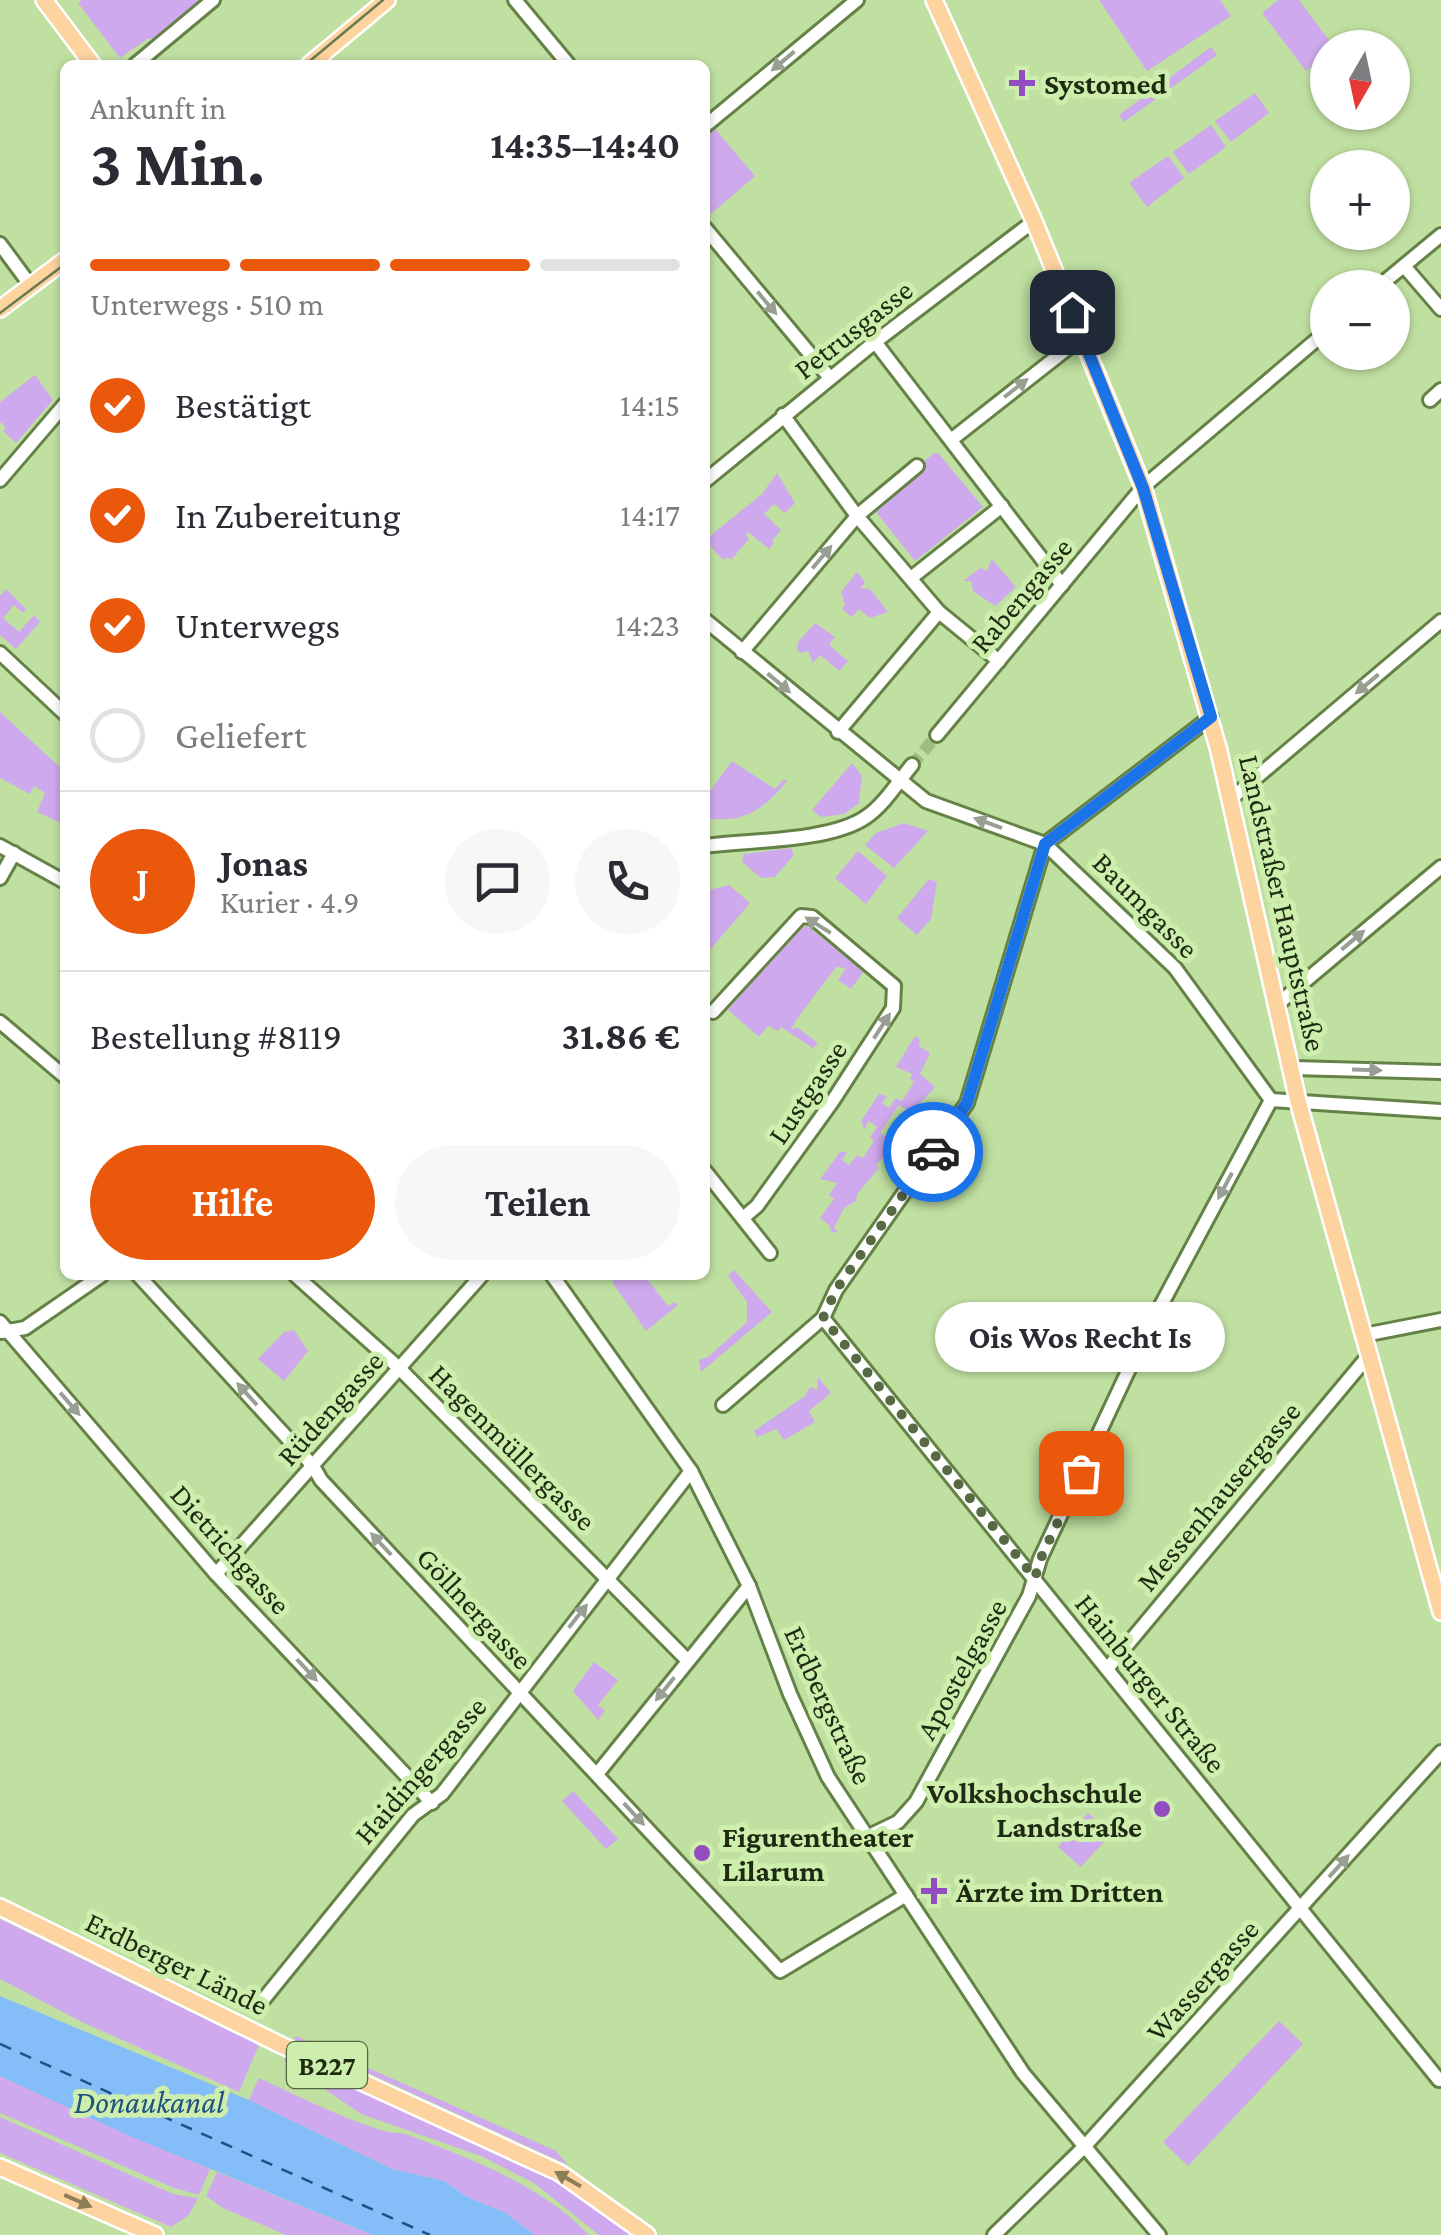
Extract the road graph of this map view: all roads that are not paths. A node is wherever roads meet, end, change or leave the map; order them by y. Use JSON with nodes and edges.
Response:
{"nodes":[{"id":1,"x":44,"y":0,"type":"edge"},
{"id":2,"x":212,"y":0,"type":"edge"},
{"id":3,"x":387,"y":0,"type":"edge"},
{"id":4,"x":515,"y":0,"type":"edge"},
{"id":5,"x":857,"y":0,"type":"edge"},
{"id":6,"x":934,"y":0,"type":"edge"},
{"id":7,"x":89,"y":60,"type":"edge"},
{"id":8,"x":140,"y":60,"type":"edge"},
{"id":9,"x":315,"y":60,"type":"edge"},
{"id":10,"x":565,"y":60,"type":"edge"},
{"id":11,"x":710,"y":122,"type":"edge"},
{"id":12,"x":1034,"y":221,"type":"junction"},
{"id":13,"x":710,"y":234,"type":"edge"},
{"id":14,"x":1441,"y":235,"type":"edge"},
{"id":15,"x":0,"y":244,"type":"edge"},
{"id":16,"x":60,"y":264,"type":"edge"},
{"id":17,"x":1404,"y":266,"type":"junction"},
{"id":18,"x":1399,"y":270,"type":"edge"},
{"id":19,"x":32,"y":286,"type":"junction"},
{"id":20,"x":0,"y":309,"type":"edge"},
{"id":21,"x":1441,"y":309,"type":"edge"},
{"id":22,"x":1082,"y":336,"type":"junction"},
{"id":23,"x":875,"y":342,"type":"junction"},
{"id":24,"x":1310,"y":345,"type":"edge"},
{"id":25,"x":830,"y":378,"type":"junction"},
{"id":26,"x":60,"y":410,"type":"edge"},
{"id":27,"x":783,"y":415,"type":"junction"},
{"id":28,"x":951,"y":440,"type":"junction"},
{"id":29,"x":917,"y":466,"type":"dead end"},
{"id":30,"x":710,"y":477,"type":"edge"},
{"id":31,"x":0,"y":480,"type":"edge"},
{"id":32,"x":1143,"y":488,"type":"junction"},
{"id":33,"x":1002,"y":506,"type":"junction"},
{"id":34,"x":857,"y":516,"type":"junction"},
{"id":35,"x":911,"y":578,"type":"junction"},
{"id":36,"x":1062,"y":585,"type":"junction"},
{"id":37,"x":939,"y":612,"type":"junction"},
{"id":38,"x":1441,"y":621,"type":"edge"},
{"id":39,"x":710,"y":624,"type":"edge"},
{"id":40,"x":742,"y":652,"type":"junction"},
{"id":41,"x":0,"y":654,"type":"edge"},
{"id":42,"x":999,"y":661,"type":"junction"},
{"id":43,"x":60,"y":709,"type":"edge"},
{"id":44,"x":1211,"y":717,"type":"junction"},
{"id":45,"x":838,"y":732,"type":"junction"},
{"id":46,"x":937,"y":736,"type":"tunnel mouth"},
{"id":47,"x":912,"y":765,"type":"tunnel mouth"},
{"id":48,"x":899,"y":781,"type":"junction"},
{"id":49,"x":1231,"y":799,"type":"junction"},
{"id":50,"x":1045,"y":844,"type":"junction"},
{"id":51,"x":710,"y":845,"type":"edge"},
{"id":52,"x":0,"y":846,"type":"edge"},
{"id":53,"x":14,"y":853,"type":"junction"},
{"id":54,"x":1441,"y":866,"type":"edge"},
{"id":55,"x":0,"y":878,"type":"edge"},
{"id":56,"x":60,"y":879,"type":"edge"},
{"id":57,"x":1278,"y":1002,"type":"junction"},
{"id":58,"x":713,"y":1012,"type":"dead end"},
{"id":59,"x":0,"y":1022,"type":"edge"},
{"id":60,"x":1292,"y":1068,"type":"junction"},
{"id":61,"x":1441,"y":1072,"type":"edge"},
{"id":62,"x":60,"y":1073,"type":"edge"},
{"id":63,"x":1271,"y":1100,"type":"junction"},
{"id":64,"x":1298,"y":1101,"type":"junction"},
{"id":65,"x":1441,"y":1111,"type":"edge"},
{"id":66,"x":710,"y":1177,"type":"edge"},
{"id":67,"x":744,"y":1218,"type":"junction"},
{"id":68,"x":770,"y":1253,"type":"dead end"},
{"id":69,"x":95,"y":1280,"type":"edge"},
{"id":70,"x":143,"y":1280,"type":"edge"},
{"id":71,"x":301,"y":1280,"type":"edge"},
{"id":72,"x":478,"y":1280,"type":"edge"},
{"id":73,"x":556,"y":1280,"type":"edge"},
{"id":74,"x":823,"y":1318,"type":"junction"},
{"id":75,"x":1441,"y":1320,"type":"edge"},
{"id":76,"x":2,"y":1328,"type":"edge"},
{"id":77,"x":1364,"y":1335,"type":"junction"},
{"id":78,"x":1369,"y":1354,"type":"junction"},
{"id":79,"x":399,"y":1368,"type":"junction"},
{"id":80,"x":723,"y":1405,"type":"dead end"},
{"id":81,"x":312,"y":1466,"type":"junction"},
{"id":82,"x":691,"y":1471,"type":"junction"},
{"id":83,"x":216,"y":1574,"type":"junction"},
{"id":84,"x":608,"y":1577,"type":"junction"},
{"id":85,"x":1035,"y":1578,"type":"junction"},
{"id":86,"x":748,"y":1586,"type":"junction"},
{"id":87,"x":1441,"y":1612,"type":"edge"},
{"id":88,"x":688,"y":1661,"type":"junction"},
{"id":89,"x":1107,"y":1670,"type":"junction"},
{"id":90,"x":520,"y":1692,"type":"junction"},
{"id":91,"x":1441,"y":1752,"type":"edge"},
{"id":92,"x":597,"y":1774,"type":"junction"},
{"id":93,"x":432,"y":1802,"type":"junction"},
{"id":94,"x":869,"y":1836,"type":"junction"},
{"id":95,"x":906,"y":1895,"type":"junction"},
{"id":96,"x":0,"y":1907,"type":"edge"},
{"id":97,"x":1301,"y":1908,"type":"junction"},
{"id":98,"x":259,"y":2005,"type":"dead end"},
{"id":99,"x":1439,"y":2080,"type":"edge"},
{"id":100,"x":1086,"y":2146,"type":"junction"},
{"id":101,"x":0,"y":2168,"type":"edge"},
{"id":102,"x":155,"y":2235,"type":"edge"},
{"id":103,"x":647,"y":2235,"type":"edge"},
{"id":104,"x":994,"y":2235,"type":"edge"},
{"id":105,"x":1160,"y":2235,"type":"edge"}],
"edges":[{"from":1,"to":7,"type":"main road"},
{"from":2,"to":8,"type":"street"},
{"from":3,"to":9,"type":"main road"},
{"from":4,"to":10,"type":"street"},
{"from":5,"to":11,"type":"street","one_way":true},
{"from":6,"to":12,"type":"main road","name":"Landstraßer Hauptstraße"},
{"from":12,"to":22,"type":"main road","name":"Landstraßer Hauptstraße"},
{"from":12,"to":23,"type":"street","name":"Petrusgasse"},
{"from":13,"to":25,"type":"street","one_way":true},
{"from":14,"to":17,"type":"street"},
{"from":15,"to":19,"type":"street"},
{"from":16,"to":19,"type":"main road"},
{"from":17,"to":18,"type":"street"},
{"from":17,"to":21,"type":"street"},
{"from":19,"to":20,"type":"main road"},
{"from":28,"to":22,"type":"street","one_way":true},
{"from":22,"to":32,"type":"main road","name":"Landstraßer Hauptstraße"},
{"from":23,"to":25,"type":"street","name":"Petrusgasse"},
{"from":23,"to":28,"type":"street"},
{"from":24,"to":32,"type":"street","name":"Rabengasse"},
{"from":25,"to":27,"type":"street","name":"Petrusgasse"},
{"from":26,"to":31,"type":"street"},
{"from":27,"to":30,"type":"street","name":"Petrusgasse"},
{"from":27,"to":34,"type":"street"},
{"from":28,"to":33,"type":"street"},
{"from":29,"to":34,"type":"street"},
{"from":32,"to":36,"type":"street","name":"Rabengasse"},
{"from":32,"to":44,"type":"main road","name":"Landstraßer Hauptstraße"},
{"from":33,"to":35,"type":"street"},
{"from":33,"to":36,"type":"street"},
{"from":34,"to":35,"type":"street"},
{"from":40,"to":34,"type":"street","one_way":true},
{"from":35,"to":37,"type":"street"},
{"from":36,"to":42,"type":"street","name":"Rabengasse"},
{"from":37,"to":42,"type":"street"},
{"from":37,"to":45,"type":"street"},
{"from":38,"to":49,"type":"street","one_way":true},
{"from":39,"to":40,"type":"street","name":"Baumgasse"},
{"from":40,"to":45,"type":"street","name":"Baumgasse","one_way":true},
{"from":41,"to":43,"type":"street"},
{"from":42,"to":46,"type":"street","name":"Rabengasse"},
{"from":44,"to":49,"type":"main road","name":"Landstraßer Hauptstraße"},
{"from":44,"to":50,"type":"street"},
{"from":45,"to":48,"type":"street","name":"Baumgasse"},
{"from":47,"to":48,"type":"street"},
{"from":50,"to":48,"type":"street","name":"Baumgasse","one_way":true},
{"from":48,"to":51,"type":"street"},
{"from":49,"to":57,"type":"main road","name":"Landstraßer Hauptstraße"},
{"from":50,"to":63,"type":"street","name":"Baumgasse"},
{"from":50,"to":74,"type":"street"},
{"from":52,"to":53,"type":"street"},
{"from":53,"to":55,"type":"street"},
{"from":53,"to":56,"type":"street"},
{"from":57,"to":54,"type":"street","one_way":true},
{"from":57,"to":60,"type":"main road","name":"Landstraßer Hauptstraße"},
{"from":67,"to":58,"type":"street","name":"Lustgasse","one_way":true},
{"from":59,"to":62,"type":"street"},
{"from":60,"to":61,"type":"street","one_way":true},
{"from":60,"to":64,"type":"main road","name":"Landstraßer Hauptstraße"},
{"from":63,"to":64,"type":"street"},
{"from":63,"to":85,"type":"street","name":"Apostelgasse","one_way":true},
{"from":64,"to":65,"type":"street"},
{"from":64,"to":77,"type":"main road","name":"Landstraßer Hauptstraße"},
{"from":66,"to":67,"type":"street"},
{"from":67,"to":68,"type":"street"},
{"from":69,"to":76,"type":"street"},
{"from":81,"to":70,"type":"street","name":"Göllnergasse","one_way":true},
{"from":71,"to":79,"type":"street","name":"Hagenmüllergasse"},
{"from":72,"to":79,"type":"street","name":"Rüdengasse"},
{"from":73,"to":82,"type":"street","name":"Erdbergstraße"},
{"from":74,"to":80,"type":"street"},
{"from":74,"to":85,"type":"street","name":"Hainburger Straße"},
{"from":75,"to":77,"type":"street"},
{"from":76,"to":83,"type":"street","name":"Dietrichgasse","one_way":true},
{"from":77,"to":78,"type":"main road","name":"Landstraßer Hauptstraße"},
{"from":78,"to":87,"type":"main road","name":"Landstraßer Hauptstraße"},
{"from":78,"to":89,"type":"street","name":"Messenhausergasse"},
{"from":79,"to":81,"type":"street","name":"Rüdengasse"},
{"from":79,"to":84,"type":"street","name":"Hagenmüllergasse"},
{"from":81,"to":83,"type":"street","name":"Rüdengasse"},
{"from":90,"to":81,"type":"street","name":"Göllnergasse","one_way":true},
{"from":82,"to":84,"type":"street","name":"Haidingergasse"},
{"from":82,"to":86,"type":"street","name":"Erdbergstraße"},
{"from":83,"to":93,"type":"street","name":"Dietrichgasse","one_way":true},
{"from":84,"to":88,"type":"street","name":"Hagenmüllergasse"},
{"from":90,"to":84,"type":"street","name":"Haidingergasse","one_way":true},
{"from":85,"to":89,"type":"street","name":"Hainburger Straße"},
{"from":85,"to":94,"type":"street","name":"Apostelgasse"},
{"from":86,"to":88,"type":"street"},
{"from":86,"to":94,"type":"street","name":"Erdbergstraße"},
{"from":88,"to":92,"type":"street","one_way":true},
{"from":89,"to":97,"type":"street","name":"Hainburger Straße"},
{"from":90,"to":92,"type":"street","name":"Göllnergasse"},
{"from":90,"to":93,"type":"street","name":"Haidingergasse"},
{"from":97,"to":91,"type":"street","name":"Wassergasse","one_way":true},
{"from":92,"to":95,"type":"street","name":"Göllnergasse","one_way":true},
{"from":93,"to":98,"type":"street","name":"Haidingergasse"},
{"from":94,"to":95,"type":"street","name":"Erdbergstraße"},
{"from":95,"to":100,"type":"street","name":"Erdbergstraße"},
{"from":103,"to":96,"type":"main road","name":"Erdberger Lände","number":"B227","one_way":true},
{"from":97,"to":99,"type":"street","name":"Hainburger Straße"},
{"from":97,"to":100,"type":"street","name":"Wassergasse"},
{"from":100,"to":104,"type":"street","name":"Wassergasse"},
{"from":100,"to":105,"type":"street","name":"Erdbergstraße"},
{"from":101,"to":102,"type":"main road","one_way":true}]}
